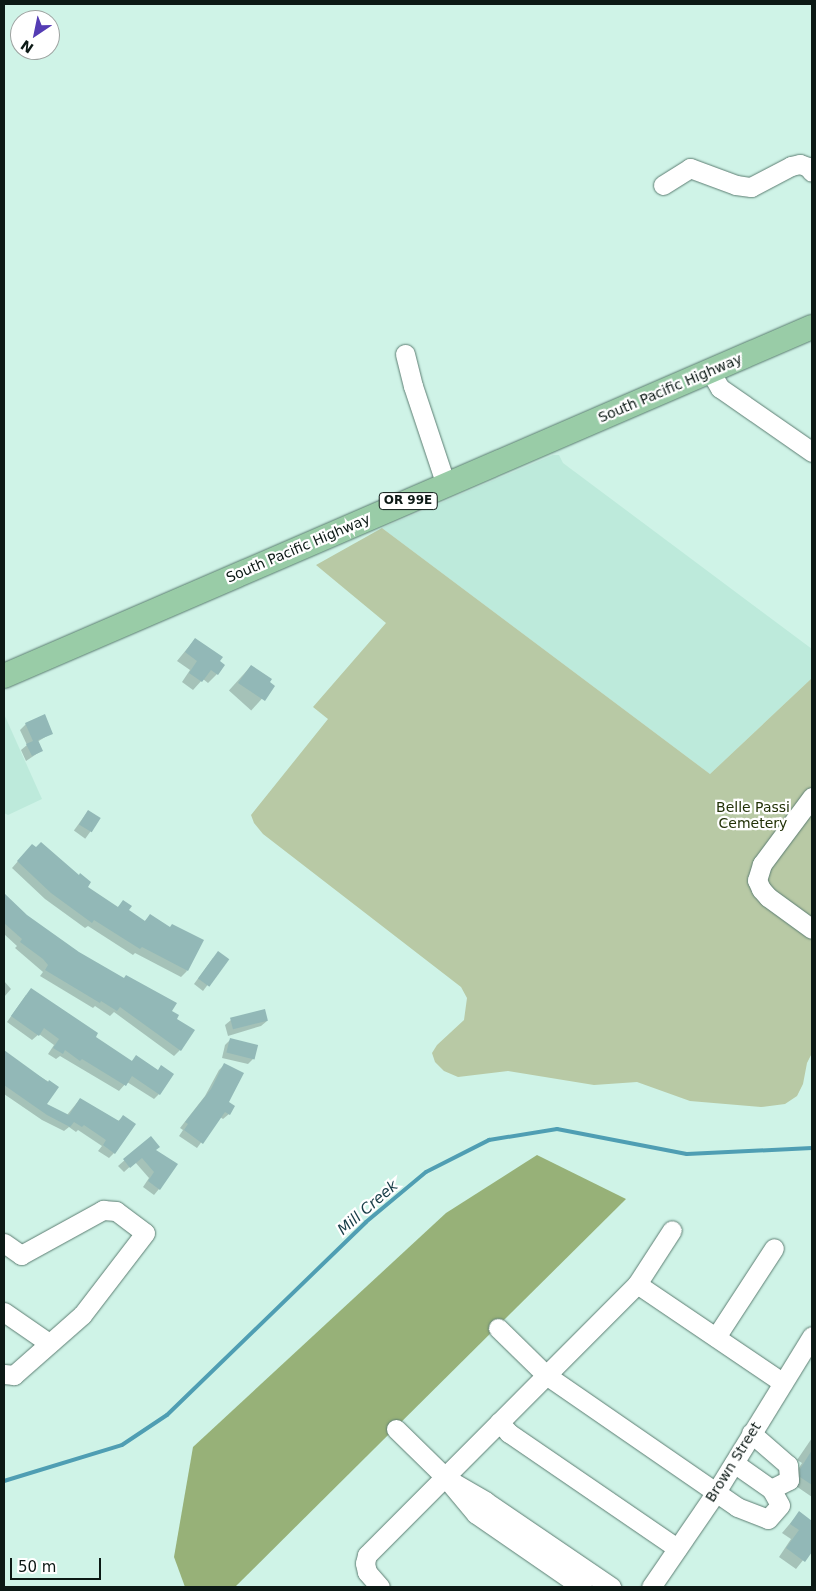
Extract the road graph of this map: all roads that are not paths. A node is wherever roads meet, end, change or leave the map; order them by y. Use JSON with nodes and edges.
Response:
{"nodes":[{"id":1,"x":812,"y":172,"type":"edge"},
{"id":2,"x":664,"y":185,"type":"dead end"},
{"id":3,"x":812,"y":327,"type":"edge"},
{"id":4,"x":405,"y":354,"type":"dead end"},
{"id":5,"x":710,"y":371,"type":"junction"},
{"id":6,"x":812,"y":452,"type":"edge"},
{"id":7,"x":446,"y":485,"type":"junction"},
{"id":8,"x":4,"y":676,"type":"edge"},
{"id":9,"x":812,"y":800,"type":"edge"},
{"id":10,"x":812,"y":929,"type":"edge"},
{"id":11,"x":672,"y":1230,"type":"dead end"},
{"id":12,"x":4,"y":1243,"type":"edge"},
{"id":13,"x":774,"y":1248,"type":"dead end"},
{"id":14,"x":637,"y":1284,"type":"junction"},
{"id":15,"x":4,"y":1312,"type":"edge"},
{"id":16,"x":498,"y":1328,"type":"dead end"},
{"id":17,"x":812,"y":1336,"type":"edge"},
{"id":18,"x":716,"y":1337,"type":"junction"},
{"id":19,"x":49,"y":1343,"type":"junction"},
{"id":20,"x":4,"y":1374,"type":"edge"},
{"id":21,"x":546,"y":1375,"type":"junction"},
{"id":22,"x":782,"y":1382,"type":"junction"},
{"id":23,"x":499,"y":1422,"type":"junction"},
{"id":24,"x":396,"y":1429,"type":"dead end"},
{"id":25,"x":751,"y":1433,"type":"junction"},
{"id":26,"x":734,"y":1463,"type":"junction"},
{"id":27,"x":444,"y":1477,"type":"junction"},
{"id":28,"x":772,"y":1489,"type":"junction"},
{"id":29,"x":716,"y":1492,"type":"junction"},
{"id":30,"x":677,"y":1548,"type":"junction"},
{"id":31,"x":380,"y":1587,"type":"edge"},
{"id":32,"x":582,"y":1587,"type":"edge"},
{"id":33,"x":611,"y":1587,"type":"edge"},
{"id":34,"x":651,"y":1587,"type":"edge"}],
"edges":[{"from":1,"to":2,"type":"street"},
{"from":3,"to":5,"type":"main road","name":"South Pacific Highway","number":"OR 99E"},
{"from":4,"to":7,"type":"street"},
{"from":5,"to":6,"type":"street"},
{"from":5,"to":7,"type":"main road","name":"South Pacific Highway","number":"OR 99E"},
{"from":7,"to":8,"type":"main road","name":"South Pacific Highway","number":"OR 99E"},
{"from":9,"to":10,"type":"street"},
{"from":11,"to":14,"type":"street"},
{"from":12,"to":19,"type":"street"},
{"from":13,"to":18,"type":"street"},
{"from":14,"to":18,"type":"street"},
{"from":14,"to":21,"type":"street"},
{"from":15,"to":19,"type":"street"},
{"from":16,"to":21,"type":"street"},
{"from":17,"to":22,"type":"street","name":"Brown Street"},
{"from":18,"to":22,"type":"street"},
{"from":19,"to":20,"type":"street"},
{"from":21,"to":23,"type":"street"},
{"from":21,"to":29,"type":"street"},
{"from":22,"to":25,"type":"street","name":"Brown Street"},
{"from":23,"to":27,"type":"street"},
{"from":23,"to":30,"type":"street"},
{"from":24,"to":27,"type":"street"},
{"from":25,"to":26,"type":"street","name":"Brown Street"},
{"from":25,"to":28,"type":"street"},
{"from":26,"to":28,"type":"street"},
{"from":26,"to":29,"type":"street","name":"Brown Street"},
{"from":27,"to":31,"type":"street"},
{"from":27,"to":32,"type":"street"},
{"from":27,"to":33,"type":"street"},
{"from":28,"to":29,"type":"street"},
{"from":29,"to":30,"type":"street","name":"Brown Street"},
{"from":30,"to":34,"type":"street","name":"Brown Street"}]}
